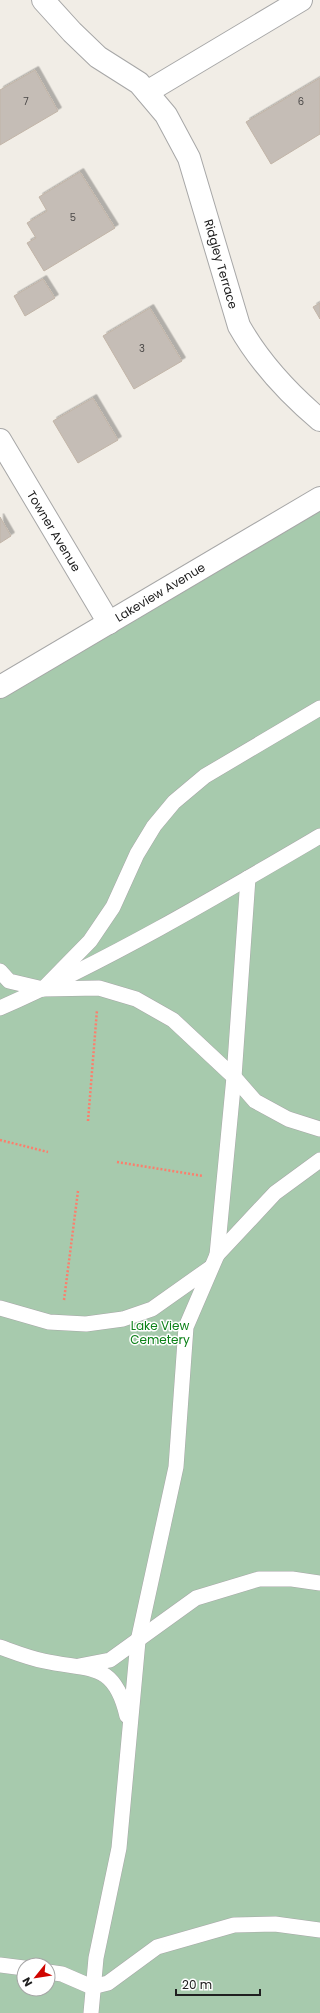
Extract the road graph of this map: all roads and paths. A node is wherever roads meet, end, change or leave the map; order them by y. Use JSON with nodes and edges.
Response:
{"nodes":[{"id":1,"x":43,"y":0,"type":"edge"},
{"id":2,"x":301,"y":0,"type":"edge"},
{"id":3,"x":147,"y":92,"type":"junction"},
{"id":4,"x":320,"y":420,"type":"edge"},
{"id":5,"x":0,"y":440,"type":"edge"},
{"id":6,"x":320,"y":498,"type":"edge"},
{"id":7,"x":109,"y":623,"type":"junction"},
{"id":8,"x":0,"y":687,"type":"edge"},
{"id":9,"x":320,"y":708,"type":"edge"},
{"id":10,"x":320,"y":836,"type":"edge"},
{"id":11,"x":248,"y":878,"type":"junction"},
{"id":12,"x":0,"y":971,"type":"edge"},
{"id":13,"x":100,"y":988,"type":"junction"},
{"id":14,"x":43,"y":989,"type":"junction"},
{"id":15,"x":0,"y":1008,"type":"edge"},
{"id":16,"x":234,"y":1077,"type":"junction"},
{"id":17,"x":88,"y":1121,"type":"dead end"},
{"id":18,"x":320,"y":1129,"type":"edge"},
{"id":19,"x":0,"y":1140,"type":"edge"},
{"id":20,"x":48,"y":1152,"type":"dead end"},
{"id":21,"x":320,"y":1160,"type":"edge"},
{"id":22,"x":117,"y":1162,"type":"dead end"},
{"id":23,"x":223,"y":1180,"type":"junction"},
{"id":24,"x":78,"y":1191,"type":"dead end"},
{"id":25,"x":214,"y":1261,"type":"junction"},
{"id":26,"x":0,"y":1308,"type":"edge"},
{"id":27,"x":61,"y":1322,"type":"junction"},
{"id":28,"x":320,"y":1583,"type":"edge"},
{"id":29,"x":138,"y":1641,"type":"junction"},
{"id":30,"x":0,"y":1647,"type":"edge"},
{"id":31,"x":79,"y":1666,"type":"junction"},
{"id":32,"x":129,"y":1730,"type":"junction"},
{"id":33,"x":320,"y":1930,"type":"edge"},
{"id":34,"x":0,"y":1965,"type":"edge"},
{"id":35,"x":16,"y":1967,"type":"edge"},
{"id":36,"x":56,"y":1973,"type":"edge"},
{"id":37,"x":92,"y":1987,"type":"junction"},
{"id":38,"x":91,"y":2013,"type":"edge"}],
"edges":[{"from":1,"to":3,"type":"street","name":"Ridgley Terrace"},
{"from":2,"to":3,"type":"street"},
{"from":3,"to":4,"type":"street","name":"Ridgley Terrace"},
{"from":5,"to":7,"type":"street","name":"Towner Avenue"},
{"from":6,"to":7,"type":"street","name":"Lakeview Avenue"},
{"from":7,"to":8,"type":"street","name":"Lakeview Avenue"},
{"from":9,"to":14,"type":"lane"},
{"from":10,"to":11,"type":"lane"},
{"from":11,"to":14,"type":"lane"},
{"from":11,"to":16,"type":"lane"},
{"from":12,"to":14,"type":"lane"},
{"from":13,"to":14,"type":"lane"},
{"from":13,"to":16,"type":"lane"},
{"from":13,"to":17,"type":"path"},
{"from":14,"to":15,"type":"lane"},
{"from":16,"to":18,"type":"lane"},
{"from":16,"to":23,"type":"lane"},
{"from":19,"to":20,"type":"path"},
{"from":21,"to":25,"type":"lane"},
{"from":22,"to":23,"type":"path"},
{"from":23,"to":25,"type":"lane"},
{"from":24,"to":27,"type":"path"},
{"from":25,"to":27,"type":"lane"},
{"from":25,"to":29,"type":"lane"},
{"from":26,"to":27,"type":"lane"},
{"from":28,"to":29,"type":"lane"},
{"from":29,"to":31,"type":"lane"},
{"from":29,"to":32,"type":"lane"},
{"from":30,"to":31,"type":"lane"},
{"from":31,"to":32,"type":"lane"},
{"from":32,"to":37,"type":"lane"},
{"from":33,"to":37,"type":"lane"},
{"from":34,"to":35,"type":"lane"},
{"from":36,"to":37,"type":"lane"},
{"from":37,"to":38,"type":"lane"}]}
